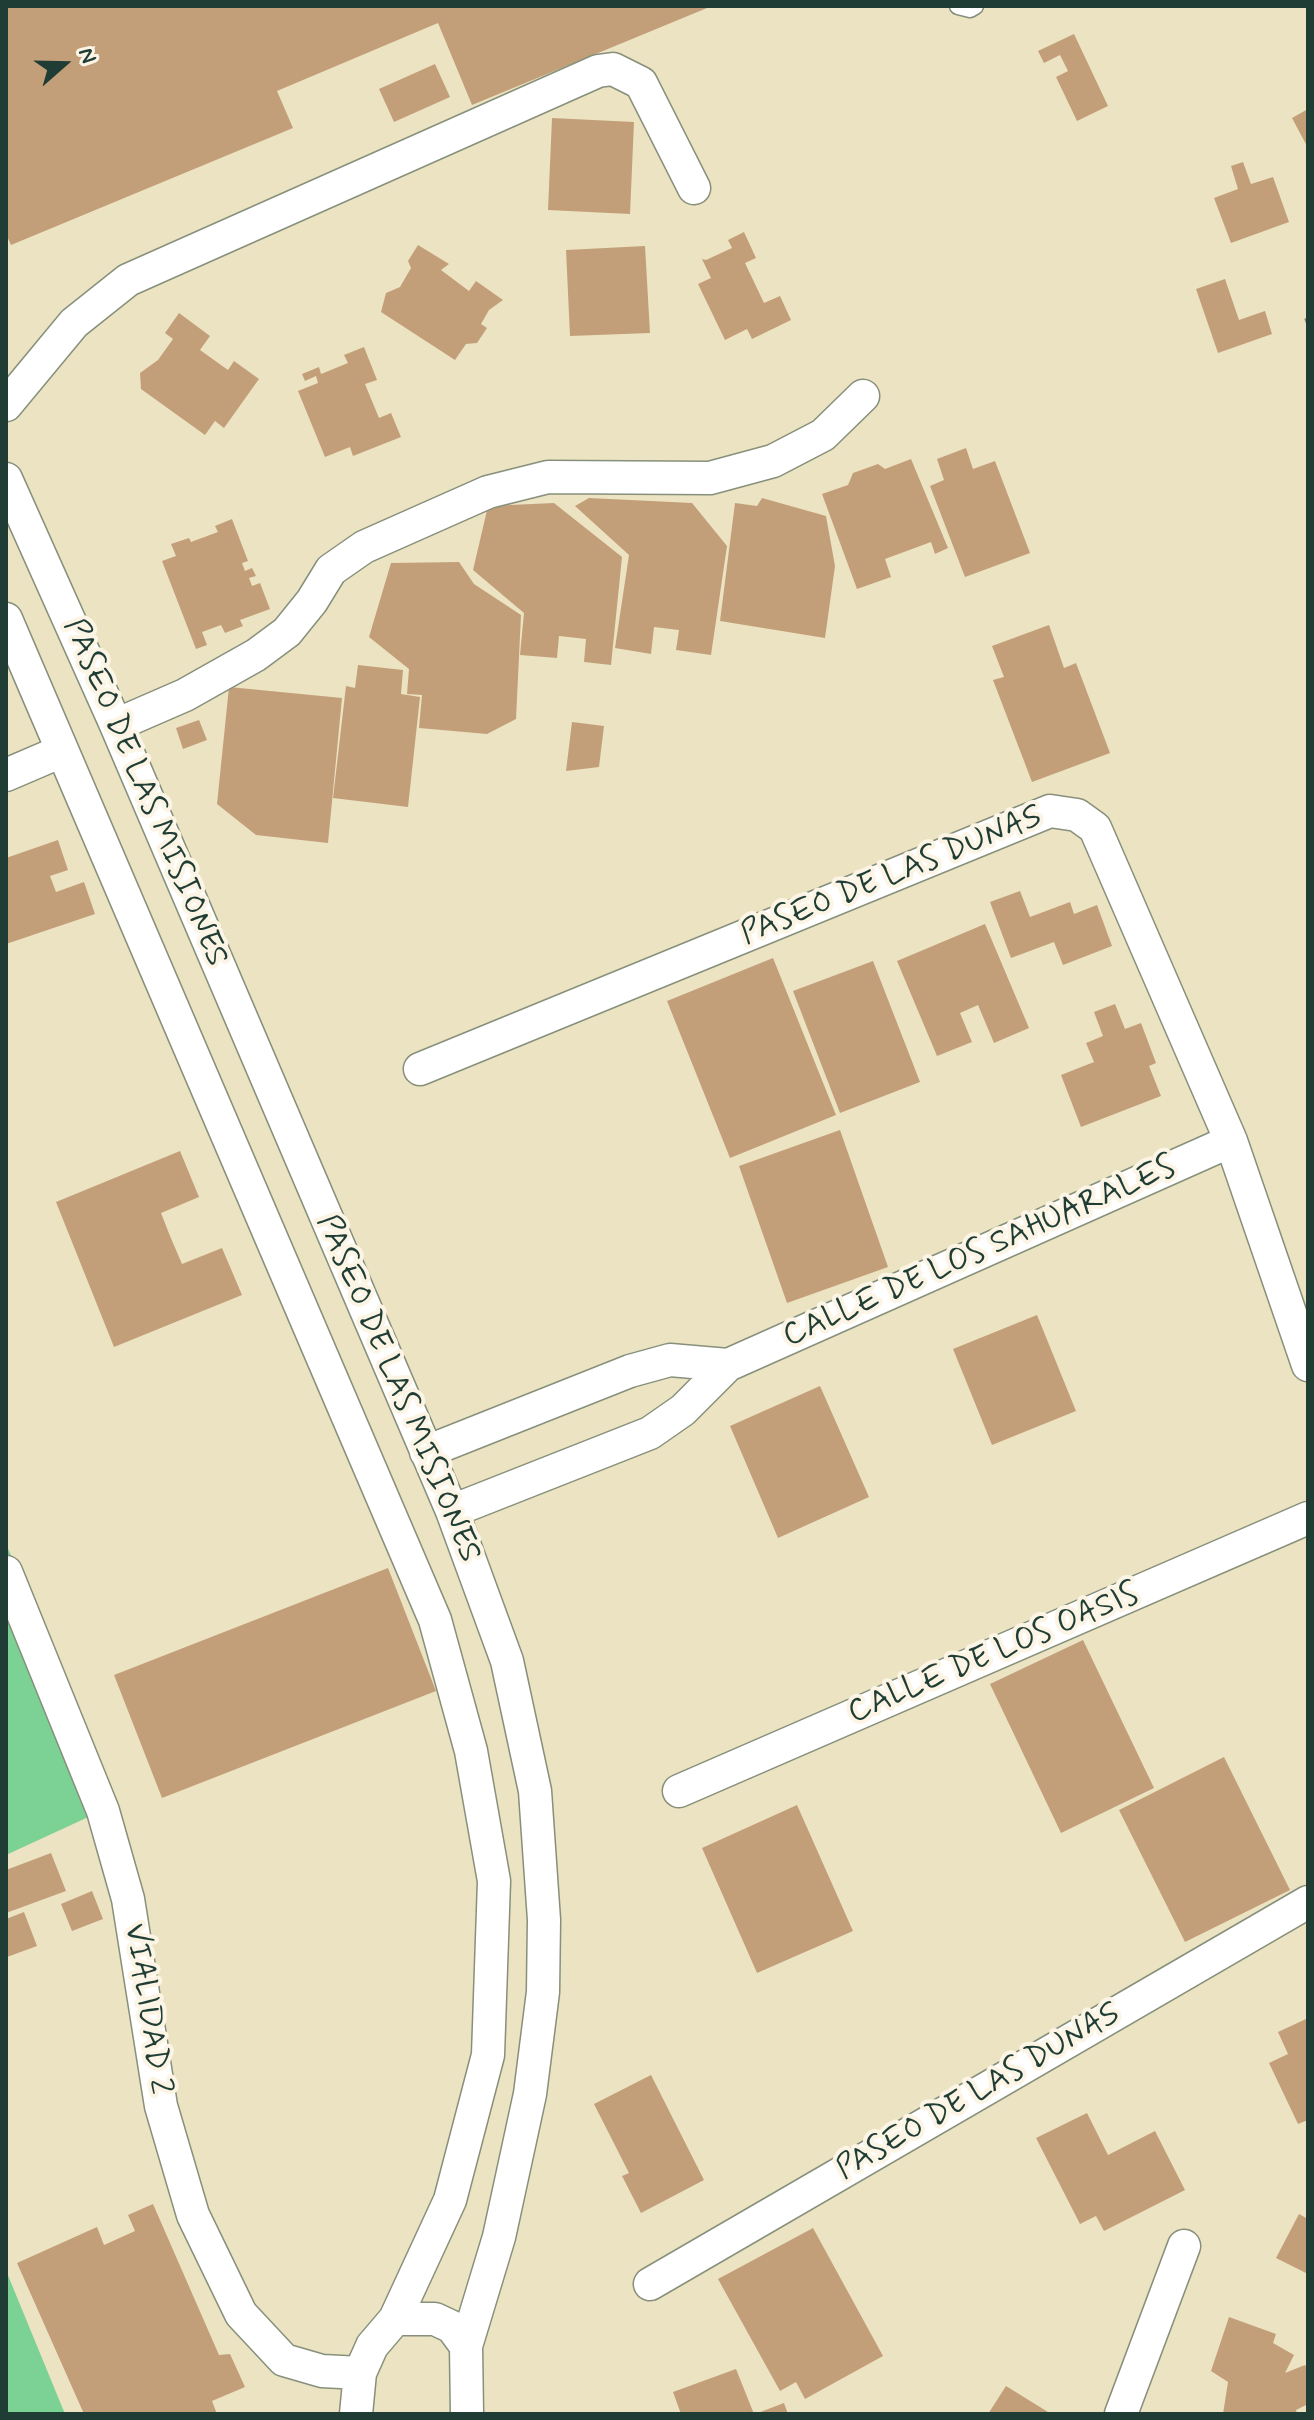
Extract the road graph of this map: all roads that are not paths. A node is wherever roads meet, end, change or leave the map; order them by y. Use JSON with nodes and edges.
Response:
{"nodes":[{"id":1,"x":958,"y":6,"type":"edge"},
{"id":2,"x":975,"y":6,"type":"edge"},
{"id":3,"x":694,"y":188,"type":"dead end"},
{"id":4,"x":863,"y":396,"type":"dead end"},
{"id":5,"x":6,"y":405,"type":"edge"},
{"id":6,"x":6,"y":479,"type":"edge"},
{"id":7,"x":6,"y":619,"type":"edge"},
{"id":8,"x":116,"y":725,"type":"junction"},
{"id":9,"x":62,"y":751,"type":"junction"},
{"id":10,"x":6,"y":775,"type":"edge"},
{"id":11,"x":420,"y":1069,"type":"dead end"},
{"id":12,"x":1231,"y":1141,"type":"junction"},
{"id":13,"x":728,"y":1365,"type":"junction"},
{"id":14,"x":1308,"y":1365,"type":"edge"},
{"id":15,"x":426,"y":1452,"type":"junction"},
{"id":16,"x":452,"y":1511,"type":"junction"},
{"id":17,"x":1308,"y":1518,"type":"edge"},
{"id":18,"x":6,"y":1572,"type":"edge"},
{"id":19,"x":679,"y":1791,"type":"dead end"},
{"id":20,"x":1308,"y":1902,"type":"edge"},
{"id":21,"x":1184,"y":2246,"type":"dead end"},
{"id":22,"x":650,"y":2284,"type":"dead end"},
{"id":23,"x":395,"y":2319,"type":"junction"},
{"id":24,"x":466,"y":2346,"type":"junction"},
{"id":25,"x":360,"y":2373,"type":"junction"},
{"id":26,"x":354,"y":2414,"type":"edge"},
{"id":27,"x":467,"y":2414,"type":"edge"},
{"id":28,"x":1121,"y":2414,"type":"edge"}],
"edges":[{"from":1,"to":2,"type":"lane"},
{"from":3,"to":5,"type":"street"},
{"from":4,"to":8,"type":"street"},
{"from":6,"to":8,"type":"street","name":"PASEO DE LAS MISIONES"},
{"from":7,"to":9,"type":"street","name":"PASEO DE LAS MISIONES"},
{"from":8,"to":15,"type":"street","name":"PASEO DE LAS MISIONES"},
{"from":9,"to":10,"type":"street"},
{"from":9,"to":23,"type":"street","name":"PASEO DE LAS MISIONES"},
{"from":11,"to":12,"type":"street","name":"PASEO DE LAS DUNAS"},
{"from":12,"to":13,"type":"street","name":"CALLE DE LOS SAHUARALES"},
{"from":12,"to":14,"type":"street","name":"PASEO DE LAS DUNAS"},
{"from":13,"to":15,"type":"street"},
{"from":13,"to":16,"type":"street"},
{"from":15,"to":16,"type":"street","name":"PASEO DE LAS MISIONES"},
{"from":16,"to":24,"type":"street","name":"PASEO DE LAS MISIONES"},
{"from":17,"to":19,"type":"street","name":"CALLE DE LOS OASIS"},
{"from":18,"to":25,"type":"street","name":"VIALIDAD 2"},
{"from":20,"to":22,"type":"street","name":"PASEO DE LAS DUNAS"},
{"from":21,"to":28,"type":"street"},
{"from":23,"to":24,"type":"street"},
{"from":23,"to":25,"type":"street","name":"PASEO DE LAS MISIONES"},
{"from":24,"to":27,"type":"street","name":"PASEO DE LAS MISIONES"},
{"from":25,"to":26,"type":"street","name":"PASEO DE LAS MISIONES"}]}
